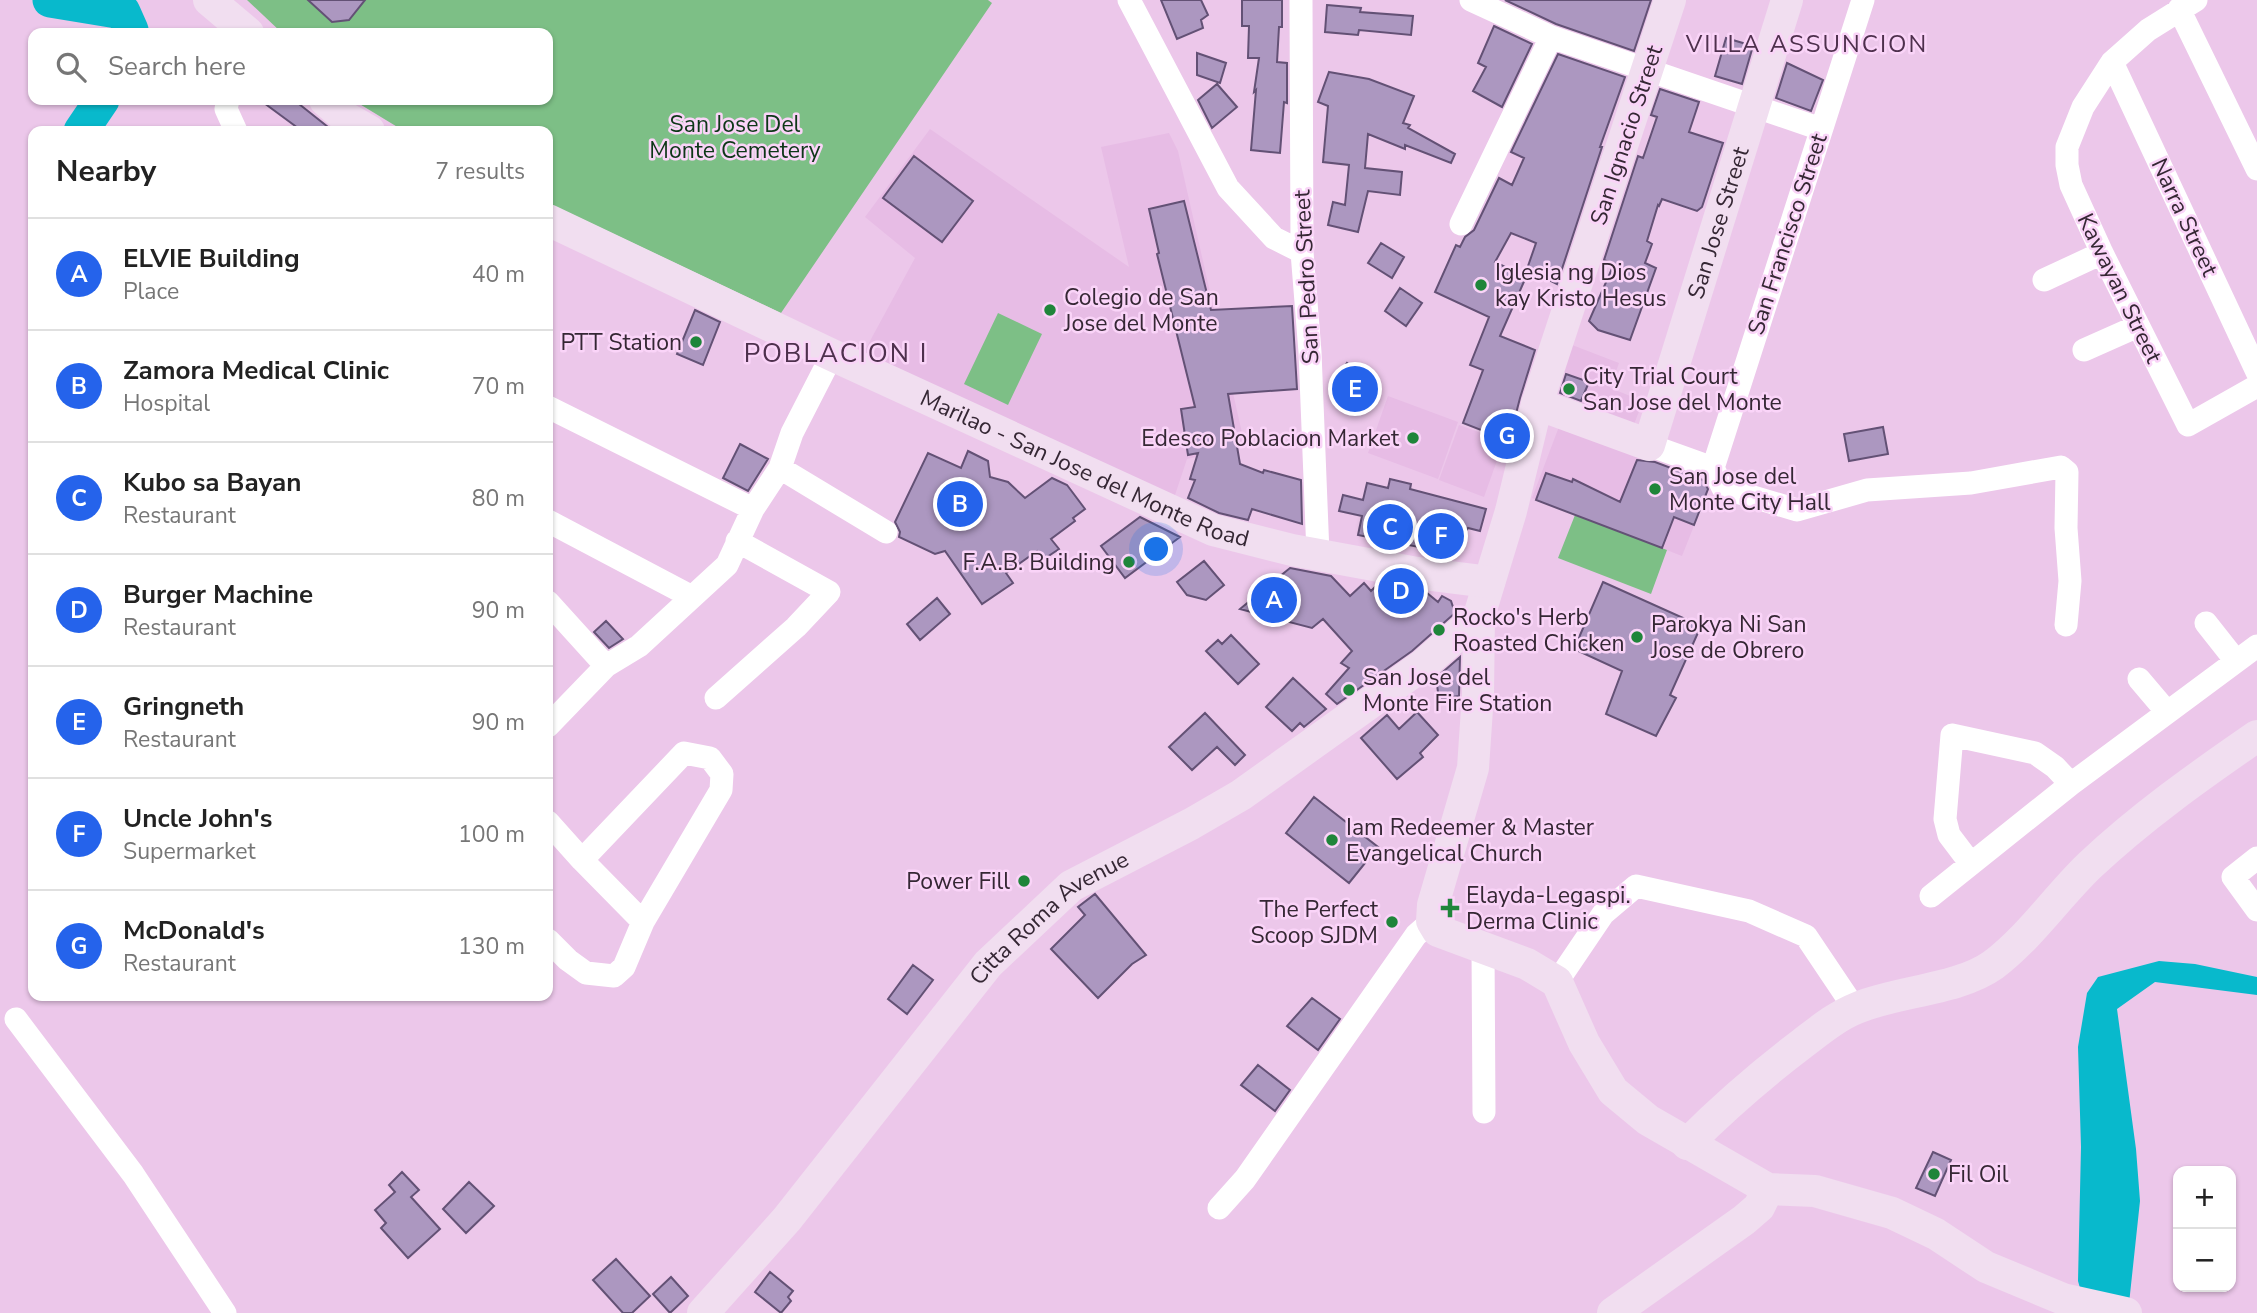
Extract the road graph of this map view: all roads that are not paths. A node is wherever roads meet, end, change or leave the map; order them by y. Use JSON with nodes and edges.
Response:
{"nodes":[{"id":1,"x":209,"y":0,"type":"edge"},
{"id":2,"x":1129,"y":0,"type":"edge"},
{"id":3,"x":1301,"y":0,"type":"edge"},
{"id":4,"x":1471,"y":0,"type":"edge"},
{"id":5,"x":1670,"y":0,"type":"edge"},
{"id":6,"x":1787,"y":0,"type":"edge"},
{"id":7,"x":1863,"y":0,"type":"edge"},
{"id":8,"x":2188,"y":4,"type":"edge"},
{"id":9,"x":242,"y":28,"type":"edge"},
{"id":10,"x":1550,"y":37,"type":"junction"},
{"id":11,"x":2112,"y":62,"type":"junction"},
{"id":12,"x":1647,"y":71,"type":"junction"},
{"id":13,"x":227,"y":105,"type":"edge"},
{"id":14,"x":331,"y":105,"type":"edge"},
{"id":15,"x":1754,"y":108,"type":"junction"},
{"id":16,"x":234,"y":126,"type":"edge"},
{"id":17,"x":360,"y":126,"type":"edge"},
{"id":18,"x":1821,"y":130,"type":"junction"},
{"id":19,"x":2257,"y":169,"type":"edge"},
{"id":20,"x":553,"y":222,"type":"edge"},
{"id":21,"x":1461,"y":224,"type":"dead end"},
{"id":22,"x":1302,"y":251,"type":"junction"},
{"id":23,"x":2102,"y":253,"type":"junction"},
{"id":24,"x":2044,"y":280,"type":"dead end"},
{"id":25,"x":2138,"y":326,"type":"junction"},
{"id":26,"x":2084,"y":350,"type":"dead end"},
{"id":27,"x":832,"y":355,"type":"junction"},
{"id":28,"x":2255,"y":390,"type":"edge"},
{"id":29,"x":1537,"y":404,"type":"junction"},
{"id":30,"x":553,"y":409,"type":"edge"},
{"id":31,"x":1649,"y":445,"type":"junction"},
{"id":32,"x":780,"y":468,"type":"junction"},
{"id":33,"x":1713,"y":468,"type":"junction"},
{"id":34,"x":753,"y":509,"type":"junction"},
{"id":35,"x":553,"y":524,"type":"edge"},
{"id":36,"x":886,"y":532,"type":"dead end"},
{"id":37,"x":737,"y":541,"type":"junction"},
{"id":38,"x":1318,"y":554,"type":"junction"},
{"id":39,"x":1489,"y":582,"type":"junction"},
{"id":40,"x":692,"y":597,"type":"junction"},
{"id":41,"x":553,"y":608,"type":"edge"},
{"id":42,"x":1479,"y":616,"type":"junction"},
{"id":43,"x":2206,"y":623,"type":"dead end"},
{"id":44,"x":2066,"y":625,"type":"dead end"},
{"id":45,"x":2257,"y":646,"type":"edge"},
{"id":46,"x":2236,"y":661,"type":"junction"},
{"id":47,"x":606,"y":666,"type":"junction"},
{"id":48,"x":2139,"y":678,"type":"dead end"},
{"id":49,"x":716,"y":698,"type":"dead end"},
{"id":50,"x":2167,"y":712,"type":"junction"},
{"id":51,"x":553,"y":720,"type":"edge"},
{"id":52,"x":2257,"y":736,"type":"edge"},
{"id":53,"x":2071,"y":784,"type":"junction"},
{"id":54,"x":553,"y":828,"type":"edge"},
{"id":55,"x":2257,"y":858,"type":"edge"},
{"id":56,"x":582,"y":860,"type":"junction"},
{"id":57,"x":1971,"y":864,"type":"junction"},
{"id":58,"x":1931,"y":896,"type":"dead end"},
{"id":59,"x":2257,"y":910,"type":"edge"},
{"id":60,"x":1432,"y":921,"type":"junction"},
{"id":61,"x":643,"y":922,"type":"junction"},
{"id":62,"x":553,"y":945,"type":"edge"},
{"id":63,"x":1483,"y":947,"type":"junction"},
{"id":64,"x":1557,"y":982,"type":"junction"},
{"id":65,"x":1855,"y":1009,"type":"junction"},
{"id":66,"x":16,"y":1019,"type":"dead end"},
{"id":67,"x":1484,"y":1112,"type":"dead end"},
{"id":68,"x":1687,"y":1144,"type":"junction"},
{"id":69,"x":1768,"y":1189,"type":"junction"},
{"id":70,"x":1219,"y":1208,"type":"dead end"},
{"id":71,"x":225,"y":1313,"type":"edge"},
{"id":72,"x":704,"y":1313,"type":"edge"},
{"id":73,"x":1612,"y":1313,"type":"edge"},
{"id":74,"x":2126,"y":1313,"type":"edge"}],
"edges":[{"from":1,"to":9,"type":"street"},
{"from":2,"to":22,"type":"street"},
{"from":3,"to":22,"type":"street","name":"San Pedro Street"},
{"from":4,"to":10,"type":"street"},
{"from":5,"to":12,"type":"street","name":"San Ignacio Street"},
{"from":6,"to":15,"type":"street","name":"San Jose Street"},
{"from":7,"to":18,"type":"street","name":"San Francisco Street"},
{"from":8,"to":11,"type":"street"},
{"from":8,"to":19,"type":"street"},
{"from":10,"to":12,"type":"street"},
{"from":10,"to":21,"type":"street"},
{"from":11,"to":23,"type":"street","name":"Kawayan Street"},
{"from":11,"to":28,"type":"street","name":"Narra Street"},
{"from":12,"to":15,"type":"street"},
{"from":12,"to":29,"type":"street","name":"San Ignacio Street"},
{"from":13,"to":16,"type":"street"},
{"from":14,"to":17,"type":"street"},
{"from":15,"to":18,"type":"street"},
{"from":15,"to":31,"type":"street","name":"San Jose Street"},
{"from":18,"to":33,"type":"street","name":"San Francisco Street"},
{"from":20,"to":27,"type":"street","name":"Marilao - San Jose del Monte Road"},
{"from":22,"to":38,"type":"street","name":"San Pedro Street"},
{"from":23,"to":24,"type":"street"},
{"from":23,"to":25,"type":"street","name":"Kawayan Street"},
{"from":25,"to":26,"type":"street"},
{"from":25,"to":28,"type":"street","name":"Kawayan Street"},
{"from":27,"to":32,"type":"street"},
{"from":27,"to":38,"type":"street","name":"Marilao - San Jose del Monte Road"},
{"from":29,"to":31,"type":"street"},
{"from":29,"to":39,"type":"street","name":"San Ignacio Street"},
{"from":30,"to":34,"type":"street"},
{"from":31,"to":33,"type":"street"},
{"from":32,"to":34,"type":"street"},
{"from":32,"to":36,"type":"street"},
{"from":33,"to":44,"type":"street"},
{"from":34,"to":37,"type":"street"},
{"from":35,"to":40,"type":"street"},
{"from":37,"to":40,"type":"street"},
{"from":37,"to":49,"type":"street"},
{"from":38,"to":39,"type":"street","name":"Marilao - San Jose del Monte Road"},
{"from":39,"to":42,"type":"street","name":"San Ignacio Street"},
{"from":40,"to":47,"type":"street"},
{"from":41,"to":47,"type":"street"},
{"from":42,"to":60,"type":"street","name":"San Ignacio Street"},
{"from":42,"to":72,"type":"street","name":"Citta Roma Avenue"},
{"from":43,"to":46,"type":"street"},
{"from":45,"to":46,"type":"street"},
{"from":46,"to":50,"type":"street"},
{"from":47,"to":51,"type":"street"},
{"from":48,"to":50,"type":"street"},
{"from":50,"to":53,"type":"street"},
{"from":52,"to":65,"type":"street"},
{"from":53,"to":57,"type":"street"},
{"from":53,"to":57,"type":"street"},
{"from":54,"to":56,"type":"street"},
{"from":55,"to":59,"type":"street"},
{"from":56,"to":61,"type":"street"},
{"from":56,"to":61,"type":"street"},
{"from":57,"to":58,"type":"street"},
{"from":60,"to":63,"type":"street"},
{"from":60,"to":70,"type":"street"},
{"from":61,"to":62,"type":"street"},
{"from":63,"to":64,"type":"street"},
{"from":63,"to":67,"type":"street"},
{"from":64,"to":65,"type":"street"},
{"from":64,"to":68,"type":"street"},
{"from":65,"to":68,"type":"street"},
{"from":66,"to":71,"type":"street"},
{"from":68,"to":69,"type":"street"},
{"from":69,"to":73,"type":"street"},
{"from":69,"to":74,"type":"street"}]}
